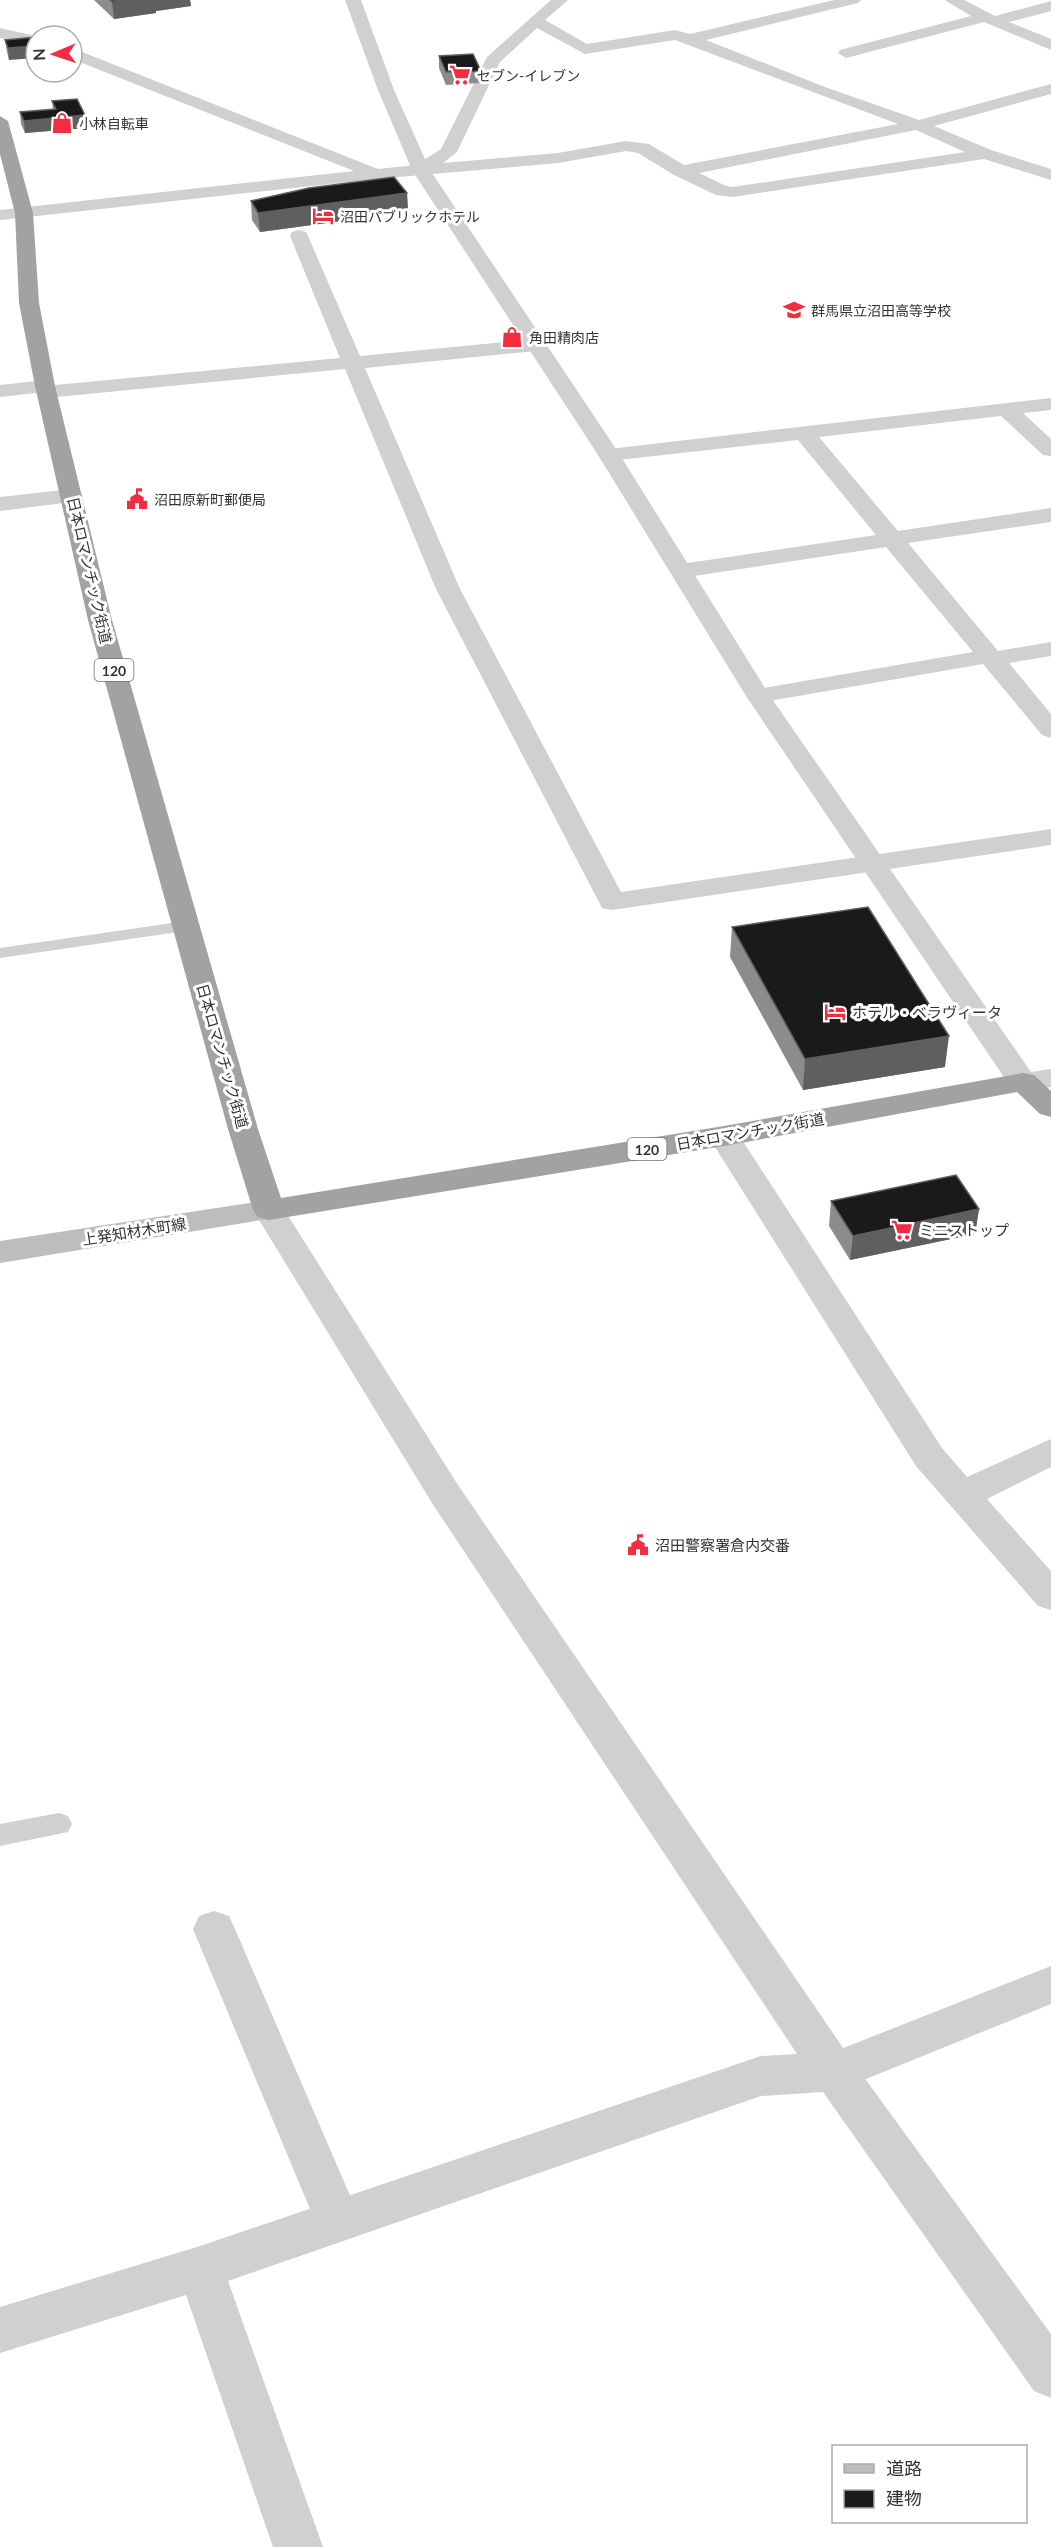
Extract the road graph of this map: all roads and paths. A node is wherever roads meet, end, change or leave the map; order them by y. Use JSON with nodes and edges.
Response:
{"nodes":[{"id":1,"x":353,"y":0,"type":"edge"},
{"id":2,"x":560,"y":0,"type":"edge"},
{"id":3,"x":853,"y":0,"type":"edge"},
{"id":4,"x":986,"y":0,"type":"edge"},
{"id":5,"x":958,"y":2,"type":"edge"},
{"id":6,"x":1051,"y":6,"type":"edge"},
{"id":7,"x":989,"y":19,"type":"junction"},
{"id":8,"x":537,"y":22,"type":"junction"},
{"id":9,"x":0,"y":33,"type":"edge"},
{"id":10,"x":24,"y":38,"type":"edge"},
{"id":11,"x":690,"y":39,"type":"junction"},
{"id":12,"x":1051,"y":45,"type":"edge"},
{"id":13,"x":846,"y":53,"type":"dead end"},
{"id":14,"x":84,"y":57,"type":"edge"},
{"id":15,"x":1051,"y":89,"type":"edge"},
{"id":16,"x":0,"y":121,"type":"edge"},
{"id":17,"x":918,"y":125,"type":"junction"},
{"id":18,"x":985,"y":154,"type":"junction"},
{"id":19,"x":1051,"y":156,"type":"edge"},
{"id":20,"x":1019,"y":164,"type":"junction"},
{"id":21,"x":421,"y":170,"type":"junction"},
{"id":22,"x":680,"y":171,"type":"junction"},
{"id":23,"x":376,"y":174,"type":"junction"},
{"id":24,"x":1051,"y":175,"type":"edge"},
{"id":25,"x":12,"y":214,"type":"edge"},
{"id":26,"x":299,"y":236,"type":"dead end"},
{"id":27,"x":536,"y":345,"type":"junction"},
{"id":28,"x":354,"y":363,"type":"junction"},
{"id":29,"x":45,"y":389,"type":"junction"},
{"id":30,"x":0,"y":391,"type":"edge"},
{"id":31,"x":1051,"y":404,"type":"edge"},
{"id":32,"x":1005,"y":408,"type":"junction"},
{"id":33,"x":803,"y":432,"type":"junction"},
{"id":34,"x":1051,"y":450,"type":"edge"},
{"id":35,"x":609,"y":455,"type":"junction"},
{"id":36,"x":72,"y":496,"type":"junction"},
{"id":37,"x":0,"y":504,"type":"edge"},
{"id":38,"x":1051,"y":515,"type":"edge"},
{"id":39,"x":892,"y":538,"type":"junction"},
{"id":40,"x":681,"y":571,"type":"junction"},
{"id":41,"x":1051,"y":649,"type":"edge"},
{"id":42,"x":991,"y":658,"type":"junction"},
{"id":43,"x":758,"y":696,"type":"junction"},
{"id":44,"x":1051,"y":730,"type":"edge"},
{"id":45,"x":1051,"y":837,"type":"edge"},
{"id":46,"x":870,"y":862,"type":"junction"},
{"id":47,"x":186,"y":926,"type":"junction"},
{"id":48,"x":0,"y":953,"type":"edge"},
{"id":49,"x":1037,"y":1080,"type":"edge"},
{"id":50,"x":1051,"y":1107,"type":"edge"},
{"id":51,"x":724,"y":1136,"type":"junction"},
{"id":52,"x":268,"y":1210,"type":"junction"},
{"id":53,"x":0,"y":1252,"type":"edge"},
{"id":54,"x":1051,"y":1452,"type":"edge"},
{"id":55,"x":962,"y":1495,"type":"junction"},
{"id":56,"x":1051,"y":1596,"type":"edge"},
{"id":57,"x":59,"y":1824,"type":"dead end"},
{"id":58,"x":0,"y":1835,"type":"edge"},
{"id":59,"x":214,"y":1929,"type":"dead end"},
{"id":60,"x":1051,"y":1985,"type":"edge"},
{"id":61,"x":834,"y":2072,"type":"junction"},
{"id":62,"x":338,"y":2221,"type":"junction"},
{"id":63,"x":200,"y":2268,"type":"junction"},
{"id":64,"x":0,"y":2330,"type":"edge"},
{"id":65,"x":1051,"y":2374,"type":"edge"},
{"id":66,"x":298,"y":2547,"type":"edge"}],
"edges":[{"from":1,"to":21,"type":"street"},
{"from":2,"to":8,"type":"street"},
{"from":3,"to":11,"type":"street"},
{"from":4,"to":5,"type":"street"},
{"from":5,"to":7,"type":"street"},
{"from":6,"to":7,"type":"street"},
{"from":7,"to":12,"type":"street"},
{"from":7,"to":13,"type":"street"},
{"from":8,"to":11,"type":"street"},
{"from":8,"to":21,"type":"street"},
{"from":9,"to":10,"type":"street"},
{"from":11,"to":17,"type":"street"},
{"from":14,"to":23,"type":"street"},
{"from":15,"to":17,"type":"street"},
{"from":16,"to":25,"type":"highway","name":"日本ロマンチック街道","number":"120"},
{"from":17,"to":18,"type":"street"},
{"from":17,"to":22,"type":"street"},
{"from":18,"to":20,"type":"street"},
{"from":18,"to":22,"type":"street"},
{"from":19,"to":20,"type":"street"},
{"from":20,"to":24,"type":"street"},
{"from":21,"to":22,"type":"street"},
{"from":21,"to":23,"type":"street"},
{"from":21,"to":27,"type":"street"},
{"from":23,"to":25,"type":"street"},
{"from":25,"to":29,"type":"highway","name":"日本ロマンチック街道","number":"120"},
{"from":26,"to":28,"type":"street"},
{"from":27,"to":28,"type":"street"},
{"from":27,"to":35,"type":"street"},
{"from":28,"to":29,"type":"street"},
{"from":28,"to":46,"type":"street"},
{"from":29,"to":30,"type":"street"},
{"from":29,"to":36,"type":"highway","name":"日本ロマンチック街道","number":"120"},
{"from":31,"to":32,"type":"street"},
{"from":32,"to":33,"type":"street"},
{"from":32,"to":34,"type":"street"},
{"from":33,"to":35,"type":"street"},
{"from":33,"to":39,"type":"street"},
{"from":35,"to":40,"type":"street"},
{"from":36,"to":37,"type":"street"},
{"from":36,"to":47,"type":"highway","name":"日本ロマンチック街道","number":"120"},
{"from":38,"to":39,"type":"street"},
{"from":39,"to":40,"type":"street"},
{"from":39,"to":42,"type":"street"},
{"from":40,"to":43,"type":"street"},
{"from":41,"to":42,"type":"street"},
{"from":42,"to":43,"type":"street"},
{"from":42,"to":44,"type":"street"},
{"from":43,"to":46,"type":"street"},
{"from":45,"to":46,"type":"street"},
{"from":46,"to":49,"type":"street"},
{"from":47,"to":48,"type":"lane"},
{"from":47,"to":52,"type":"highway","name":"日本ロマンチック街道","number":"120"},
{"from":49,"to":50,"type":"highway"},
{"from":49,"to":51,"type":"highway","name":"日本ロマンチック街道","number":"120"},
{"from":51,"to":52,"type":"highway","name":"日本ロマンチック街道","number":"120"},
{"from":51,"to":55,"type":"street"},
{"from":52,"to":53,"type":"main road","name":"上発知材木町線"},
{"from":52,"to":61,"type":"street"},
{"from":54,"to":55,"type":"street"},
{"from":55,"to":56,"type":"street"},
{"from":57,"to":58,"type":"lane"},
{"from":59,"to":62,"type":"street"},
{"from":60,"to":61,"type":"street"},
{"from":61,"to":62,"type":"street"},
{"from":61,"to":65,"type":"street"},
{"from":62,"to":63,"type":"street"},
{"from":63,"to":64,"type":"street"},
{"from":63,"to":66,"type":"street"}]}
